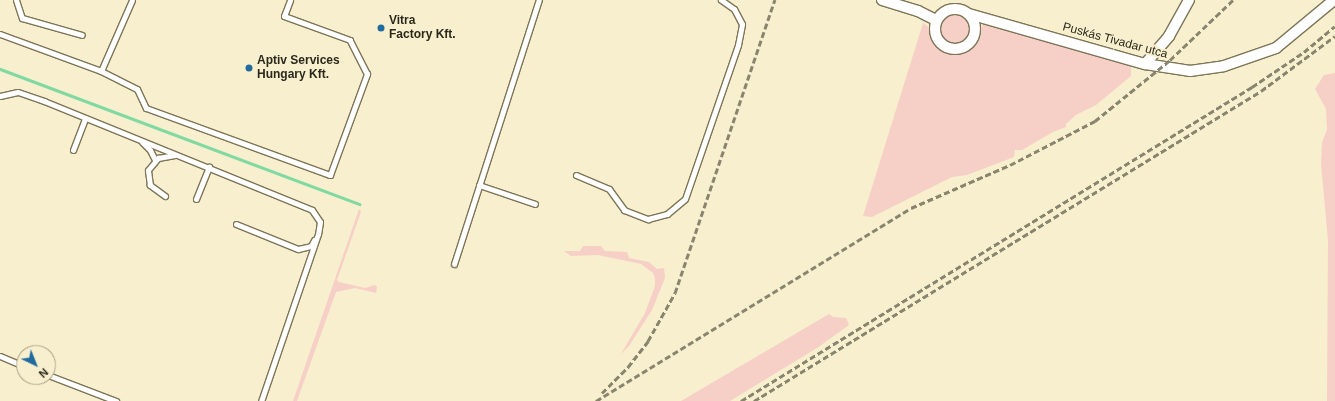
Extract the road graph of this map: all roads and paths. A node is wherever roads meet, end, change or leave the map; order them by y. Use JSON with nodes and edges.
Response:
{"nodes":[{"id":1,"x":16,"y":0,"type":"edge"},
{"id":2,"x":132,"y":0,"type":"edge"},
{"id":3,"x":290,"y":0,"type":"edge"},
{"id":4,"x":539,"y":0,"type":"edge"},
{"id":5,"x":721,"y":0,"type":"edge"},
{"id":6,"x":882,"y":0,"type":"edge"},
{"id":7,"x":946,"y":0,"type":"edge"},
{"id":8,"x":1189,"y":0,"type":"edge"},
{"id":9,"x":1334,"y":0,"type":"edge"},
{"id":10,"x":969,"y":14,"type":"junction"},
{"id":11,"x":939,"y":17,"type":"junction"},
{"id":12,"x":0,"y":34,"type":"edge"},
{"id":13,"x":82,"y":35,"type":"dead end"},
{"id":14,"x":1145,"y":64,"type":"junction"},
{"id":15,"x":101,"y":71,"type":"junction"},
{"id":16,"x":0,"y":96,"type":"edge"},
{"id":17,"x":85,"y":118,"type":"junction"},
{"id":18,"x":140,"y":140,"type":"junction"},
{"id":19,"x":73,"y":150,"type":"dead end"},
{"id":20,"x":178,"y":155,"type":"junction"},
{"id":21,"x":155,"y":160,"type":"junction"},
{"id":22,"x":209,"y":167,"type":"junction"},
{"id":23,"x":576,"y":175,"type":"dead end"},
{"id":24,"x":479,"y":185,"type":"junction"},
{"id":25,"x":165,"y":196,"type":"dead end"},
{"id":26,"x":196,"y":199,"type":"dead end"},
{"id":27,"x":535,"y":204,"type":"dead end"},
{"id":28,"x":236,"y":224,"type":"dead end"},
{"id":29,"x":318,"y":234,"type":"junction"},
{"id":30,"x":454,"y":264,"type":"dead end"},
{"id":31,"x":0,"y":356,"type":"edge"},
{"id":32,"x":16,"y":363,"type":"edge"},
{"id":33,"x":56,"y":378,"type":"edge"},
{"id":34,"x":116,"y":401,"type":"edge"},
{"id":35,"x":261,"y":401,"type":"edge"}],
"edges":[{"from":1,"to":13,"type":"lane"},
{"from":2,"to":15,"type":"lane"},
{"from":3,"to":15,"type":"lane"},
{"from":4,"to":24,"type":"lane"},
{"from":5,"to":23,"type":"lane"},
{"from":6,"to":11,"type":"street"},
{"from":7,"to":11,"type":"street"},
{"from":8,"to":14,"type":"street"},
{"from":9,"to":14,"type":"street","name":"Puskás Tivadar utca"},
{"from":10,"to":11,"type":"street","name":"Puskás Tivadar utca"},
{"from":10,"to":11,"type":"street"},
{"from":10,"to":14,"type":"street","name":"Puskás Tivadar utca"},
{"from":12,"to":15,"type":"lane"},
{"from":16,"to":17,"type":"lane"},
{"from":17,"to":18,"type":"lane"},
{"from":17,"to":19,"type":"lane"},
{"from":18,"to":20,"type":"lane"},
{"from":18,"to":21,"type":"lane"},
{"from":20,"to":21,"type":"lane"},
{"from":20,"to":22,"type":"lane"},
{"from":21,"to":25,"type":"lane"},
{"from":22,"to":26,"type":"lane"},
{"from":22,"to":29,"type":"lane"},
{"from":24,"to":27,"type":"lane"},
{"from":24,"to":30,"type":"lane"},
{"from":28,"to":29,"type":"lane"},
{"from":29,"to":35,"type":"lane"},
{"from":31,"to":32,"type":"lane"},
{"from":33,"to":34,"type":"lane"}]}
